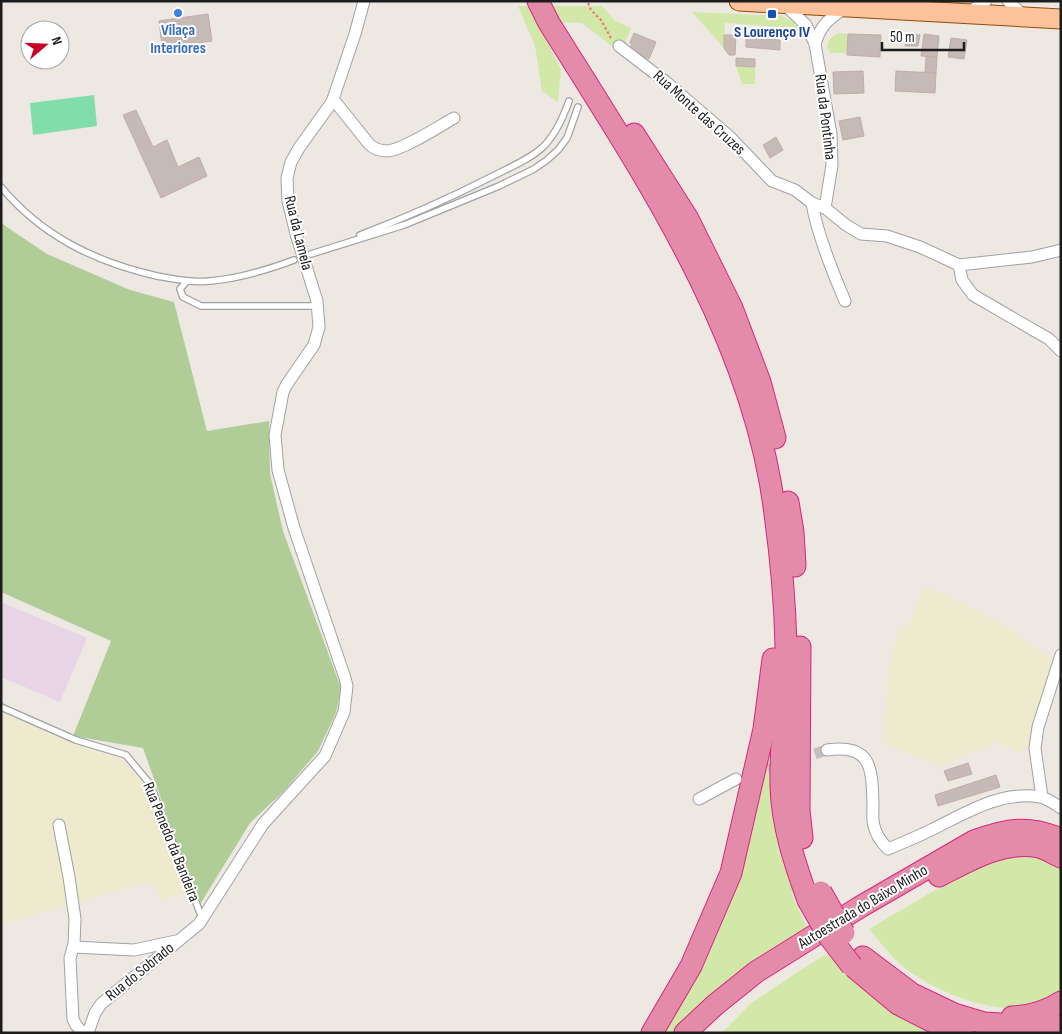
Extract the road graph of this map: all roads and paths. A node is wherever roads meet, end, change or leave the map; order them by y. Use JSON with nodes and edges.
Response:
{"nodes":[{"id":1,"x":364,"y":1,"type":"edge"},
{"id":2,"x":538,"y":1,"type":"edge"},
{"id":3,"x":554,"y":1,"type":"edge"},
{"id":4,"x":739,"y":1,"type":"edge"},
{"id":5,"x":986,"y":1,"type":"edge"},
{"id":6,"x":1008,"y":1,"type":"edge"},
{"id":7,"x":588,"y":2,"type":"dead end"},
{"id":8,"x":775,"y":3,"type":"edge"},
{"id":9,"x":846,"y":7,"type":"junction"},
{"id":10,"x":965,"y":14,"type":"junction"},
{"id":11,"x":1026,"y":18,"type":"junction"},
{"id":12,"x":1061,"y":19,"type":"edge"},
{"id":13,"x":557,"y":24,"type":"junction"},
{"id":14,"x":815,"y":44,"type":"junction"},
{"id":15,"x":619,"y":46,"type":"joint"},
{"id":16,"x":333,"y":99,"type":"junction"},
{"id":17,"x":569,"y":101,"type":"dead end"},
{"id":18,"x":578,"y":108,"type":"dead end"},
{"id":19,"x":454,"y":118,"type":"dead end"},
{"id":20,"x":1,"y":186,"type":"edge"},
{"id":21,"x":812,"y":204,"type":"junction"},
{"id":22,"x":825,"y":208,"type":"junction"},
{"id":23,"x":1061,"y":250,"type":"edge"},
{"id":24,"x":294,"y":260,"type":"dead end"},
{"id":25,"x":959,"y":265,"type":"junction"},
{"id":26,"x":187,"y":281,"type":"junction"},
{"id":27,"x":845,"y":301,"type":"dead end"},
{"id":28,"x":318,"y":306,"type":"junction"},
{"id":29,"x":1061,"y":351,"type":"edge"},
{"id":30,"x":279,"y":410,"type":"joint"},
{"id":31,"x":775,"y":512,"type":"junction"},
{"id":32,"x":1061,"y":655,"type":"edge"},
{"id":33,"x":1,"y":707,"type":"edge"},
{"id":34,"x":828,"y":750,"type":"tunnel mouth"},
{"id":35,"x":736,"y":779,"type":"dead end"},
{"id":36,"x":1042,"y":797,"type":"junction"},
{"id":37,"x":699,"y":799,"type":"dead end"},
{"id":38,"x":1061,"y":808,"type":"edge"},
{"id":39,"x":59,"y":825,"type":"dead end"},
{"id":40,"x":1061,"y":839,"type":"edge"},
{"id":41,"x":1061,"y":857,"type":"edge"},
{"id":42,"x":815,"y":896,"type":"junction"},
{"id":43,"x":202,"y":919,"type":"junction"},
{"id":44,"x":180,"y":940,"type":"junction"},
{"id":45,"x":73,"y":947,"type":"junction"},
{"id":46,"x":857,"y":961,"type":"junction"},
{"id":47,"x":912,"y":994,"type":"junction"},
{"id":48,"x":1061,"y":1002,"type":"edge"},
{"id":49,"x":1061,"y":1026,"type":"edge"},
{"id":50,"x":82,"y":1033,"type":"edge"},
{"id":51,"x":88,"y":1033,"type":"edge"},
{"id":52,"x":652,"y":1033,"type":"edge"},
{"id":53,"x":685,"y":1033,"type":"edge"},
{"id":54,"x":704,"y":1033,"type":"edge"},
{"id":55,"x":963,"y":1033,"type":"edge"}],
"edges":[{"from":1,"to":16,"type":"street","name":"Rua da Lamela"},
{"from":2,"to":13,"type":"highway"},
{"from":3,"to":13,"type":"highway"},
{"from":4,"to":8,"type":"main road"},
{"from":5,"to":10,"type":"street"},
{"from":6,"to":11,"type":"street"},
{"from":7,"to":15,"type":"path"},
{"from":8,"to":9,"type":"main road"},
{"from":8,"to":14,"type":"street","name":"Rua da Pontinha"},
{"from":9,"to":10,"type":"main road"},
{"from":9,"to":14,"type":"street"},
{"from":10,"to":11,"type":"main road"},
{"from":11,"to":12,"type":"main road"},
{"from":13,"to":31,"type":"highway"},
{"from":13,"to":42,"type":"highway"},
{"from":14,"to":22,"type":"street","name":"Rua da Pontinha"},
{"from":15,"to":21,"type":"street","name":"Rua Monte das Cruzes"},
{"from":16,"to":19,"type":"street"},
{"from":16,"to":28,"type":"street","name":"Rua da Lamela"},
{"from":17,"to":18,"type":"lane"},
{"from":20,"to":26,"type":"lane"},
{"from":21,"to":22,"type":"street","name":"Rua Monte das Cruzes"},
{"from":21,"to":27,"type":"street"},
{"from":22,"to":25,"type":"street"},
{"from":23,"to":25,"type":"street"},
{"from":24,"to":26,"type":"lane"},
{"from":25,"to":29,"type":"street"},
{"from":26,"to":28,"type":"lane"},
{"from":28,"to":30,"type":"street","name":"Rua da Lamela"},
{"from":30,"to":43,"type":"street","name":"Rua do Sobrado"},
{"from":31,"to":42,"type":"highway"},
{"from":31,"to":52,"type":"highway"},
{"from":32,"to":36,"type":"street"},
{"from":33,"to":43,"type":"lane","name":"Rua Penedo da Bandeira"},
{"from":34,"to":36,"type":"street"},
{"from":35,"to":37,"type":"street"},
{"from":36,"to":38,"type":"street"},
{"from":39,"to":45,"type":"street"},
{"from":40,"to":53,"type":"highway","name":"Autoestrada do Baixo Minho"},
{"from":41,"to":54,"type":"highway"},
{"from":42,"to":46,"type":"highway","bridge":true},
{"from":43,"to":44,"type":"street","name":"Rua do Sobrado"},
{"from":44,"to":45,"type":"street"},
{"from":44,"to":51,"type":"street","name":"Rua do Sobrado"},
{"from":45,"to":50,"type":"street"},
{"from":46,"to":47,"type":"highway"},
{"from":46,"to":55,"type":"highway"},
{"from":47,"to":48,"type":"highway"},
{"from":47,"to":49,"type":"highway"}]}
